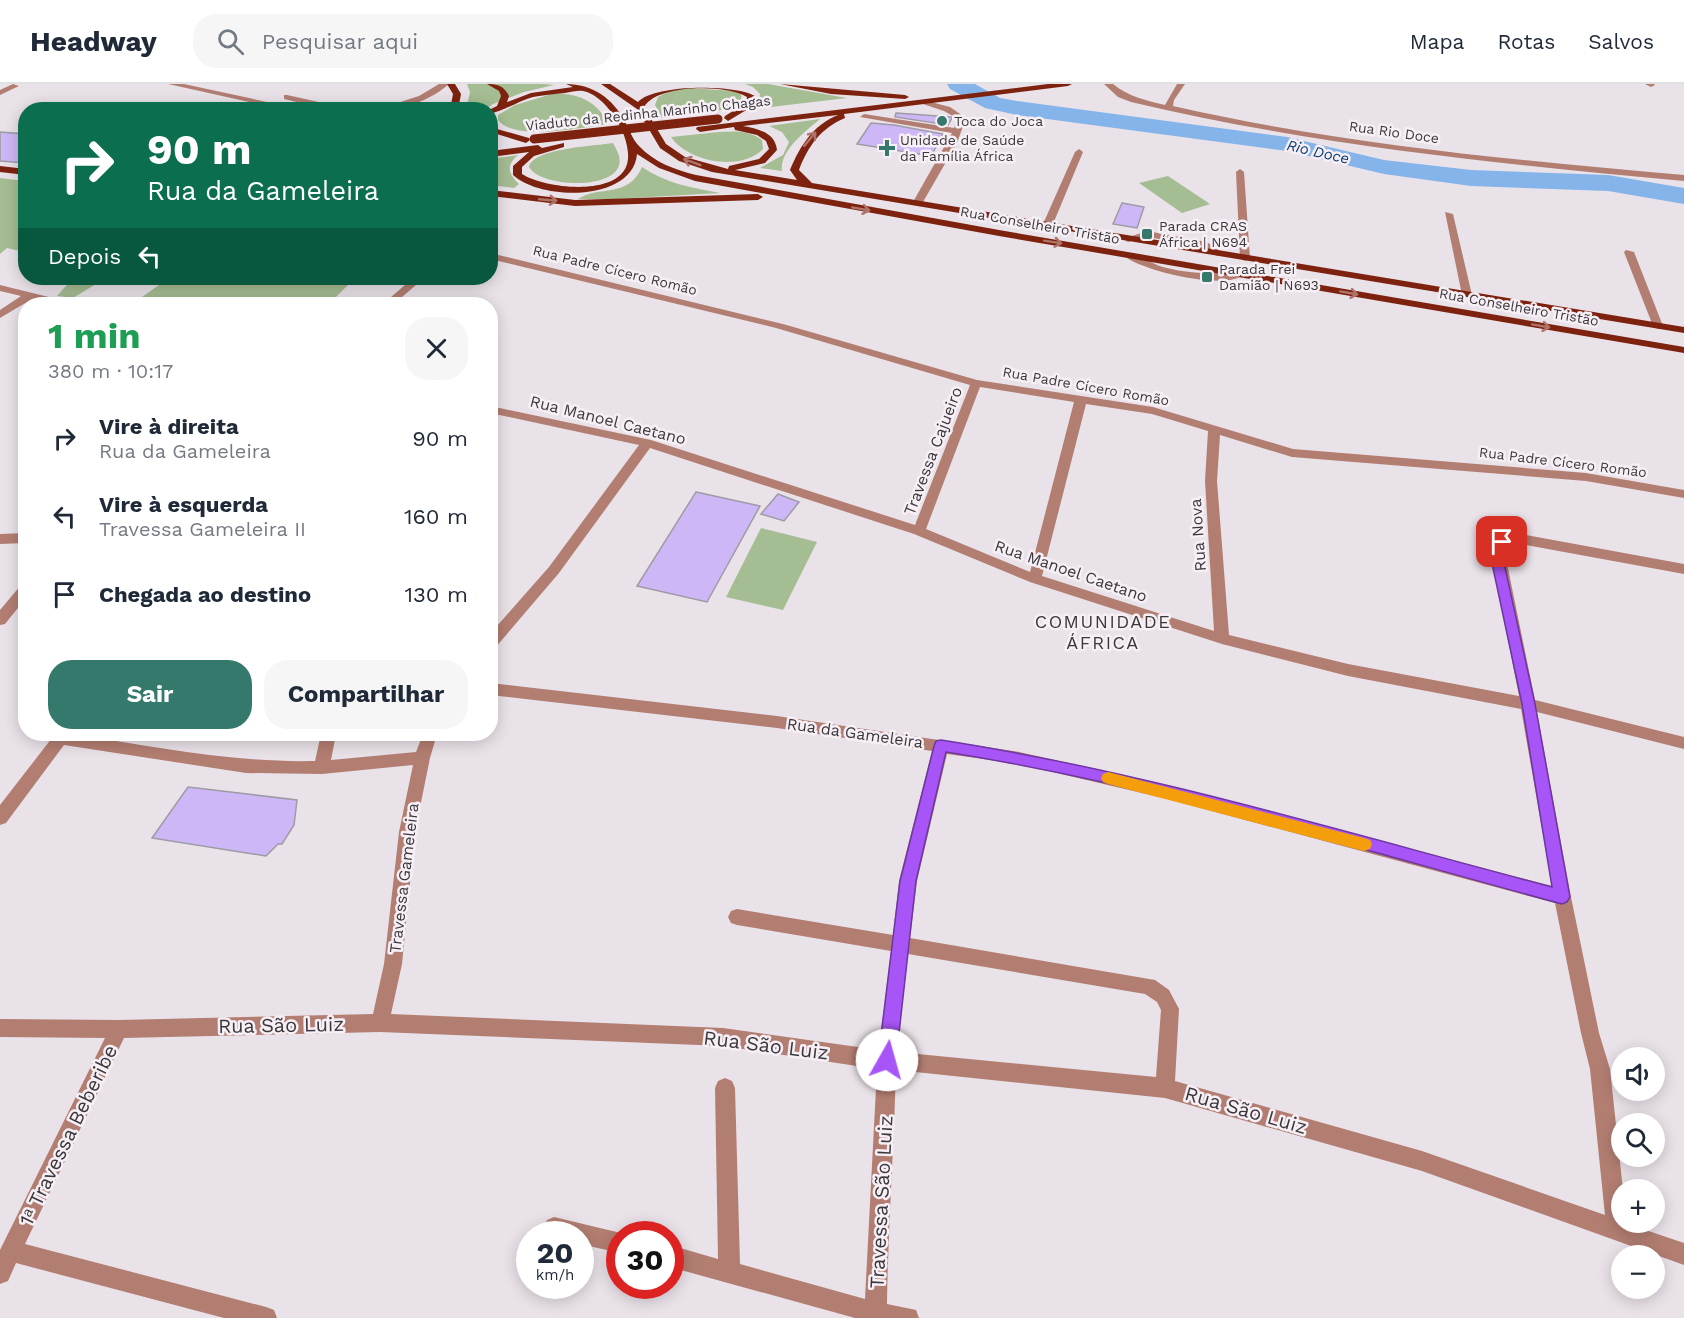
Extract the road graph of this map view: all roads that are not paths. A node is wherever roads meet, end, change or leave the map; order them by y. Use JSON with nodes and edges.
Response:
{"nodes":[{"id":1,"x":172,"y":84,"type":"edge"},
{"id":2,"x":445,"y":84,"type":"edge"},
{"id":3,"x":451,"y":84,"type":"edge"},
{"id":4,"x":491,"y":84,"type":"edge"},
{"id":5,"x":570,"y":84,"type":"edge"},
{"id":6,"x":605,"y":84,"type":"edge"},
{"id":7,"x":691,"y":84,"type":"edge"},
{"id":8,"x":784,"y":84,"type":"edge"},
{"id":9,"x":1012,"y":84,"type":"edge"},
{"id":10,"x":1068,"y":84,"type":"edge"},
{"id":11,"x":1108,"y":84,"type":"edge"},
{"id":12,"x":1181,"y":84,"type":"edge"},
{"id":13,"x":15,"y":86,"type":"dead end"},
{"id":14,"x":586,"y":89,"type":"junction"},
{"id":15,"x":0,"y":93,"type":"edge"},
{"id":16,"x":277,"y":94,"type":"dead end"},
{"id":17,"x":930,"y":99,"type":"junction"},
{"id":18,"x":905,"y":100,"type":"junction"},
{"id":19,"x":261,"y":102,"type":"edge"},
{"id":20,"x":310,"y":102,"type":"edge"},
{"id":21,"x":408,"y":102,"type":"edge"},
{"id":22,"x":456,"y":102,"type":"edge"},
{"id":23,"x":501,"y":106,"type":"junction"},
{"id":24,"x":1169,"y":106,"type":"junction"},
{"id":25,"x":640,"y":107,"type":"junction"},
{"id":26,"x":498,"y":108,"type":"edge"},
{"id":27,"x":864,"y":117,"type":"dead end"},
{"id":28,"x":728,"y":118,"type":"junction"},
{"id":29,"x":717,"y":123,"type":"junction"},
{"id":30,"x":958,"y":131,"type":"junction"},
{"id":31,"x":498,"y":133,"type":"edge"},
{"id":32,"x":530,"y":140,"type":"junction"},
{"id":33,"x":498,"y":144,"type":"edge"},
{"id":34,"x":563,"y":144,"type":"junction"},
{"id":35,"x":633,"y":145,"type":"junction"},
{"id":36,"x":1079,"y":152,"type":"dead end"},
{"id":37,"x":498,"y":153,"type":"edge"},
{"id":38,"x":712,"y":169,"type":"junction"},
{"id":39,"x":0,"y":170,"type":"edge"},
{"id":40,"x":18,"y":171,"type":"edge"},
{"id":41,"x":1240,"y":172,"type":"dead end"},
{"id":42,"x":1684,"y":178,"type":"edge"},
{"id":43,"x":811,"y":185,"type":"junction"},
{"id":44,"x":498,"y":194,"type":"edge"},
{"id":45,"x":803,"y":199,"type":"junction"},
{"id":46,"x":918,"y":202,"type":"junction"},
{"id":47,"x":1448,"y":214,"type":"dead end"},
{"id":48,"x":1048,"y":224,"type":"junction"},
{"id":49,"x":1128,"y":239,"type":"joint"},
{"id":50,"x":1629,"y":252,"type":"dead end"},
{"id":51,"x":1217,"y":253,"type":"joint"},
{"id":52,"x":498,"y":258,"type":"edge"},
{"id":53,"x":1245,"y":258,"type":"junction"},
{"id":54,"x":411,"y":285,"type":"edge"},
{"id":55,"x":0,"y":288,"type":"edge"},
{"id":56,"x":1467,"y":295,"type":"junction"},
{"id":57,"x":29,"y":296,"type":"joint"},
{"id":58,"x":34,"y":297,"type":"edge"},
{"id":59,"x":396,"y":297,"type":"edge"},
{"id":60,"x":18,"y":303,"type":"edge"},
{"id":61,"x":0,"y":315,"type":"edge"},
{"id":62,"x":1658,"y":326,"type":"junction"},
{"id":63,"x":1684,"y":330,"type":"edge"},
{"id":64,"x":1684,"y":350,"type":"edge"},
{"id":65,"x":976,"y":383,"type":"junction"},
{"id":66,"x":1081,"y":399,"type":"junction"},
{"id":67,"x":498,"y":411,"type":"edge"},
{"id":68,"x":1214,"y":429,"type":"junction"},
{"id":69,"x":646,"y":443,"type":"junction"},
{"id":70,"x":1684,"y":494,"type":"edge"},
{"id":71,"x":920,"y":531,"type":"junction"},
{"id":72,"x":18,"y":538,"type":"edge"},
{"id":73,"x":0,"y":539,"type":"edge"},
{"id":74,"x":1684,"y":569,"type":"edge"},
{"id":75,"x":1035,"y":579,"type":"junction"},
{"id":76,"x":18,"y":598,"type":"edge"},
{"id":77,"x":0,"y":620,"type":"edge"},
{"id":78,"x":498,"y":633,"type":"edge"},
{"id":79,"x":1222,"y":639,"type":"junction"},
{"id":80,"x":498,"y":690,"type":"edge"},
{"id":81,"x":1528,"y":704,"type":"junction"},
{"id":82,"x":57,"y":741,"type":"edge"},
{"id":83,"x":92,"y":741,"type":"edge"},
{"id":84,"x":327,"y":741,"type":"edge"},
{"id":85,"x":428,"y":741,"type":"edge"},
{"id":86,"x":1684,"y":743,"type":"edge"},
{"id":87,"x":941,"y":746,"type":"junction"},
{"id":88,"x":422,"y":758,"type":"junction"},
{"id":89,"x":322,"y":768,"type":"junction"},
{"id":90,"x":0,"y":818,"type":"edge"},
{"id":91,"x":1562,"y":897,"type":"junction"},
{"id":92,"x":737,"y":917,"type":"dead end"},
{"id":93,"x":901,"y":943,"type":"junction"},
{"id":94,"x":380,"y":1023,"type":"junction"},
{"id":95,"x":0,"y":1028,"type":"edge"},
{"id":96,"x":119,"y":1029,"type":"junction"},
{"id":97,"x":887,"y":1060,"type":"junction"},
{"id":98,"x":725,"y":1088,"type":"dead end"},
{"id":99,"x":1165,"y":1088,"type":"junction"},
{"id":100,"x":1612,"y":1179,"type":"edge"},
{"id":101,"x":1611,"y":1228,"type":"edge"},
{"id":102,"x":1625,"y":1233,"type":"edge"},
{"id":103,"x":12,"y":1251,"type":"junction"},
{"id":104,"x":1684,"y":1254,"type":"edge"},
{"id":105,"x":684,"y":1259,"type":"edge"},
{"id":106,"x":729,"y":1270,"type":"junction"},
{"id":107,"x":0,"y":1273,"type":"edge"},
{"id":108,"x":876,"y":1316,"type":"edge"},
{"id":109,"x":266,"y":1318,"type":"edge"},
{"id":110,"x":908,"y":1318,"type":"edge"}],
"edges":[{"from":1,"to":19,"type":"street"},
{"from":2,"to":21,"type":"street"},
{"from":3,"to":22,"type":"main road"},
{"from":4,"to":23,"type":"main road"},
{"from":5,"to":14,"type":"main road","name":"Rua Conselheiro Tristão"},
{"from":6,"to":25,"type":"main road","name":"Rua Conselheiro Tristão"},
{"from":7,"to":25,"type":"main road"},
{"from":7,"to":28,"type":"main road"},
{"from":8,"to":18,"type":"main road"},
{"from":9,"to":17,"type":"main road"},
{"from":10,"to":17,"type":"main road"},
{"from":11,"to":24,"type":"street","name":"Rua Rio Doce"},
{"from":12,"to":24,"type":"street"},
{"from":13,"to":15,"type":"street"},
{"from":14,"to":23,"type":"main road"},
{"from":14,"to":35,"type":"main road","name":"Rua Conselheiro Tristão"},
{"from":16,"to":20,"type":"street"},
{"from":17,"to":18,"type":"main road"},
{"from":17,"to":30,"type":"street"},
{"from":18,"to":28,"type":"main road","name":"Viaduto da Redinha Marinho Chagas"},
{"from":18,"to":29,"type":"main road","name":"Viaduto da Redinha Marinho Chagas"},
{"from":43,"to":18,"type":"main road","one_way":true},
{"from":23,"to":26,"type":"main road"},
{"from":24,"to":42,"type":"street","name":"Rua Rio Doce"},
{"from":38,"to":25,"type":"main road","name":"Rua Conselheiro Tristão","one_way":true},
{"from":27,"to":30,"type":"street"},
{"from":28,"to":29,"type":"main road","name":"Viaduto da Redinha Marinho Chagas"},
{"from":29,"to":32,"type":"main road","name":"Viaduto da Redinha Marinho Chagas","bridge":true},
{"from":29,"to":34,"type":"main road","name":"Viaduto da Redinha Marinho Chagas"},
{"from":29,"to":38,"type":"main road"},
{"from":30,"to":46,"type":"street"},
{"from":31,"to":32,"type":"main road"},
{"from":32,"to":33,"type":"main road","name":"Viaduto da Redinha Marinho Chagas"},
{"from":34,"to":35,"type":"main road"},
{"from":34,"to":37,"type":"main road","name":"Viaduto da Redinha Marinho Chagas"},
{"from":35,"to":45,"type":"main road","name":"Rua Conselheiro Tristão"},
{"from":36,"to":48,"type":"street"},
{"from":38,"to":43,"type":"main road","name":"Rua Conselheiro Tristão"},
{"from":39,"to":40,"type":"main road"},
{"from":41,"to":53,"type":"street"},
{"from":43,"to":46,"type":"main road","name":"Rua Conselheiro Tristão"},
{"from":44,"to":45,"type":"main road","one_way":true},
{"from":45,"to":64,"type":"main road","name":"Rua Conselheiro Tristão","one_way":true},
{"from":46,"to":48,"type":"main road","name":"Rua Conselheiro Tristão"},
{"from":47,"to":56,"type":"street"},
{"from":48,"to":49,"type":"main road","name":"Rua Conselheiro Tristão"},
{"from":49,"to":51,"type":"street"},
{"from":50,"to":62,"type":"street"},
{"from":51,"to":53,"type":"main road","name":"Rua Conselheiro Tristão"},
{"from":52,"to":65,"type":"street","name":"Rua Padre Cícero Romão"},
{"from":53,"to":56,"type":"main road","name":"Rua Conselheiro Tristão"},
{"from":54,"to":59,"type":"street"},
{"from":55,"to":57,"type":"street"},
{"from":56,"to":62,"type":"main road","name":"Rua Conselheiro Tristão"},
{"from":57,"to":58,"type":"street"},
{"from":60,"to":61,"type":"street"},
{"from":62,"to":63,"type":"main road","name":"Rua Conselheiro Tristão"},
{"from":65,"to":66,"type":"street","name":"Rua Padre Cícero Romão"},
{"from":65,"to":71,"type":"street","name":"Travessa Cajueiro"},
{"from":66,"to":68,"type":"street","name":"Rua Padre Cícero Romão"},
{"from":66,"to":75,"type":"street"},
{"from":67,"to":69,"type":"street","name":"Rua Manoel Caetano"},
{"from":68,"to":70,"type":"street","name":"Rua Padre Cícero Romão"},
{"from":68,"to":79,"type":"street","name":"Rua Nova"},
{"from":69,"to":71,"type":"street","name":"Rua Manoel Caetano"},
{"from":69,"to":78,"type":"street"},
{"from":71,"to":75,"type":"street","name":"Rua Manoel Caetano"},
{"from":72,"to":73,"type":"street"},
{"from":74,"to":81,"type":"street"},
{"from":75,"to":79,"type":"street","name":"Rua Manoel Caetano"},
{"from":76,"to":77,"type":"street"},
{"from":79,"to":81,"type":"street","name":"Rua Manoel Caetano"},
{"from":80,"to":87,"type":"street","name":"Rua da Gameleira"},
{"from":81,"to":86,"type":"street","name":"Rua Manoel Caetano"},
{"from":81,"to":91,"type":"street"},
{"from":82,"to":90,"type":"street"},
{"from":83,"to":89,"type":"street"},
{"from":84,"to":89,"type":"street"},
{"from":85,"to":88,"type":"street","name":"Travessa Gameleira"},
{"from":87,"to":91,"type":"street","name":"Rua da Gameleira"},
{"from":87,"to":93,"type":"street","name":"Travessa São Luiz"},
{"from":88,"to":89,"type":"street"},
{"from":88,"to":94,"type":"street","name":"Travessa Gameleira"},
{"from":91,"to":100,"type":"street"},
{"from":92,"to":93,"type":"street"},
{"from":93,"to":97,"type":"street","name":"Travessa São Luiz"},
{"from":93,"to":99,"type":"street"},
{"from":94,"to":96,"type":"street","name":"Rua São Luiz"},
{"from":94,"to":97,"type":"street","name":"Rua São Luiz"},
{"from":95,"to":96,"type":"street","name":"Rua São Luiz"},
{"from":96,"to":103,"type":"street","name":"1ᵃ Travessa Beberibe"},
{"from":97,"to":99,"type":"street","name":"Rua São Luiz"},
{"from":97,"to":108,"type":"street","name":"Travessa São Luiz"},
{"from":98,"to":106,"type":"street"},
{"from":99,"to":101,"type":"street","name":"Rua São Luiz"},
{"from":102,"to":104,"type":"street","name":"Rua São Luiz"},
{"from":103,"to":107,"type":"street","name":"1ᵃ Travessa Beberibe"},
{"from":103,"to":109,"type":"street"},
{"from":105,"to":106,"type":"street"},
{"from":106,"to":108,"type":"street"},
{"from":108,"to":110,"type":"street"}]}
